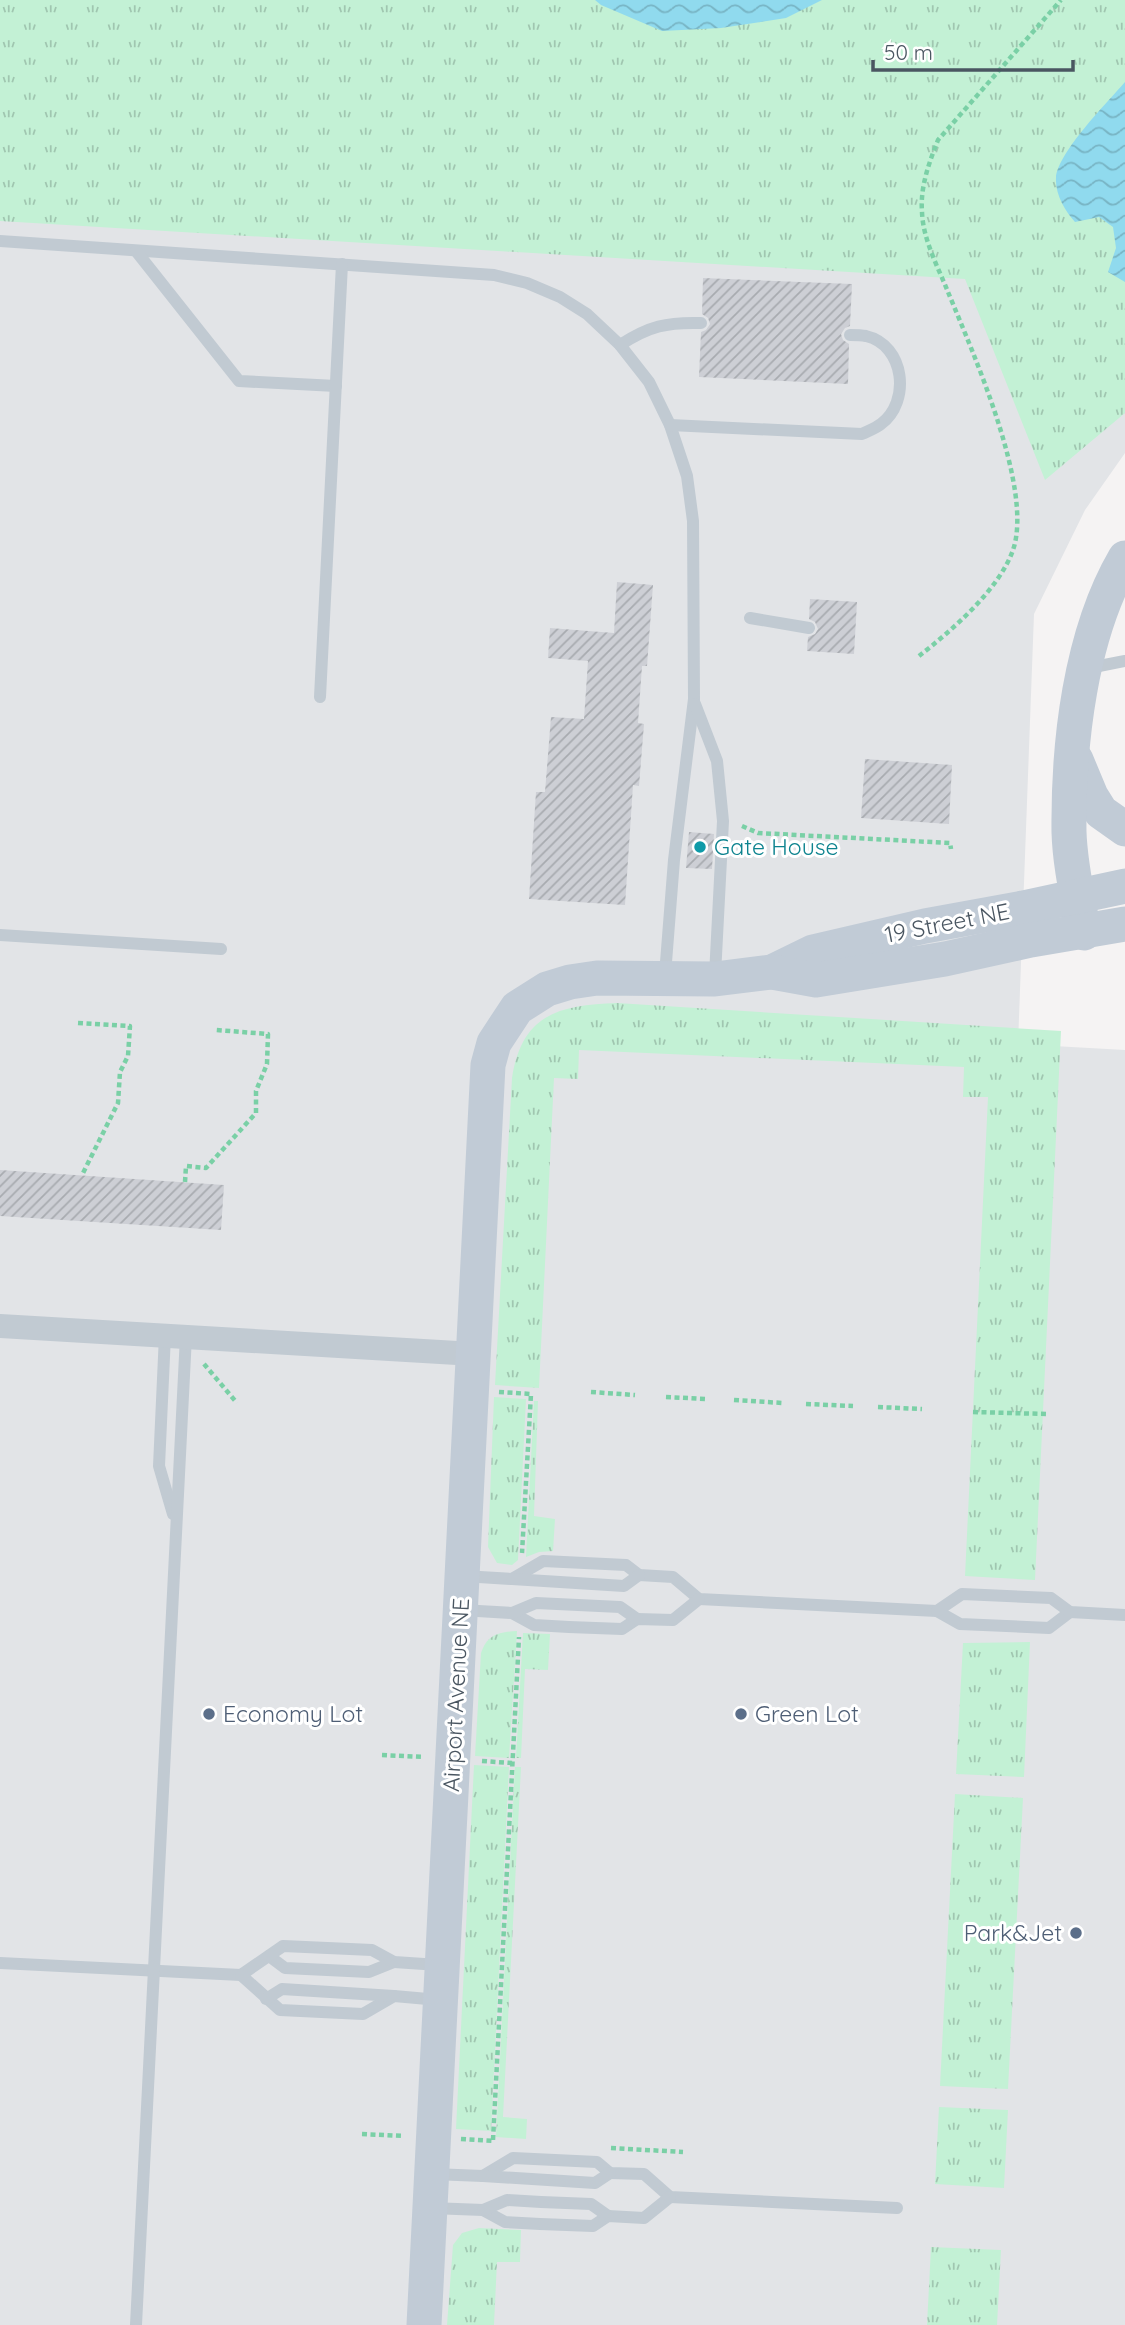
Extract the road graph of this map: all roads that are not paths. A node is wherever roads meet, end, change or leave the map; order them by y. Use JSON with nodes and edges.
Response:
{"nodes":[{"id":1,"x":0,"y":241,"type":"edge"},
{"id":2,"x":136,"y":251,"type":"junction"},
{"id":3,"x":342,"y":264,"type":"junction"},
{"id":4,"x":701,"y":323,"type":"dead end"},
{"id":5,"x":850,"y":335,"type":"dead end"},
{"id":6,"x":620,"y":345,"type":"junction"},
{"id":7,"x":336,"y":387,"type":"junction"},
{"id":8,"x":670,"y":425,"type":"junction"},
{"id":9,"x":1125,"y":558,"type":"edge"},
{"id":10,"x":750,"y":618,"type":"dead end"},
{"id":11,"x":808,"y":628,"type":"dead end"},
{"id":12,"x":1125,"y":662,"type":"edge"},
{"id":13,"x":1085,"y":669,"type":"junction"},
{"id":14,"x":320,"y":697,"type":"dead end"},
{"id":15,"x":694,"y":699,"type":"junction"},
{"id":16,"x":1073,"y":753,"type":"junction"},
{"id":17,"x":1125,"y":829,"type":"edge"},
{"id":18,"x":1125,"y":886,"type":"edge"},
{"id":19,"x":1077,"y":897,"type":"junction"},
{"id":20,"x":1125,"y":924,"type":"edge"},
{"id":21,"x":1084,"y":933,"type":"junction"},
{"id":22,"x":0,"y":935,"type":"edge"},
{"id":23,"x":221,"y":949,"type":"dead end"},
{"id":24,"x":772,"y":972,"type":"junction"},
{"id":25,"x":664,"y":979,"type":"junction"},
{"id":26,"x":715,"y":979,"type":"junction"},
{"id":27,"x":488,"y":1065,"type":"joint"},
{"id":28,"x":0,"y":1326,"type":"edge"},
{"id":29,"x":175,"y":1335,"type":"junction"},
{"id":30,"x":474,"y":1354,"type":"junction"},
{"id":31,"x":176,"y":1526,"type":"junction"},
{"id":32,"x":639,"y":1575,"type":"junction"},
{"id":33,"x":512,"y":1579,"type":"junction"},
{"id":34,"x":461,"y":1593,"type":"junction"},
{"id":35,"x":699,"y":1599,"type":"junction"},
{"id":36,"x":937,"y":1611,"type":"junction"},
{"id":37,"x":1070,"y":1612,"type":"junction"},
{"id":38,"x":512,"y":1613,"type":"junction"},
{"id":39,"x":1125,"y":1615,"type":"edge"},
{"id":40,"x":637,"y":1619,"type":"junction"},
{"id":41,"x":269,"y":1956,"type":"junction"},
{"id":42,"x":394,"y":1962,"type":"junction"},
{"id":43,"x":0,"y":1963,"type":"edge"},
{"id":44,"x":442,"y":1965,"type":"junction"},
{"id":45,"x":154,"y":1971,"type":"junction"},
{"id":46,"x":241,"y":1975,"type":"junction"},
{"id":47,"x":394,"y":1996,"type":"junction"},
{"id":48,"x":266,"y":1999,"type":"junction"},
{"id":49,"x":441,"y":2000,"type":"junction"},
{"id":50,"x":610,"y":2173,"type":"junction"},
{"id":51,"x":483,"y":2176,"type":"junction"},
{"id":52,"x":431,"y":2191,"type":"junction"},
{"id":53,"x":670,"y":2197,"type":"junction"},
{"id":54,"x":897,"y":2208,"type":"dead end"},
{"id":55,"x":483,"y":2210,"type":"junction"},
{"id":56,"x":608,"y":2216,"type":"junction"},
{"id":57,"x":136,"y":2325,"type":"edge"},
{"id":58,"x":424,"y":2325,"type":"edge"}],
"edges":[{"from":1,"to":2,"type":"lane"},
{"from":2,"to":3,"type":"lane"},
{"from":2,"to":7,"type":"lane"},
{"from":3,"to":6,"type":"lane"},
{"from":3,"to":7,"type":"lane"},
{"from":4,"to":6,"type":"lane"},
{"from":5,"to":8,"type":"lane"},
{"from":6,"to":8,"type":"lane"},
{"from":7,"to":14,"type":"lane"},
{"from":8,"to":15,"type":"lane"},
{"from":9,"to":13,"type":"street"},
{"from":10,"to":11,"type":"lane"},
{"from":12,"to":13,"type":"lane"},
{"from":13,"to":16,"type":"street"},
{"from":15,"to":25,"type":"lane"},
{"from":15,"to":26,"type":"lane"},
{"from":16,"to":17,"type":"street"},
{"from":16,"to":19,"type":"street"},
{"from":18,"to":19,"type":"street","name":"19 Street NE"},
{"from":19,"to":21,"type":"street"},
{"from":19,"to":24,"type":"street","name":"19 Street NE"},
{"from":20,"to":21,"type":"street","name":"19 Street NE"},
{"from":21,"to":24,"type":"street","name":"19 Street NE"},
{"from":22,"to":23,"type":"lane"},
{"from":24,"to":26,"type":"street","name":"19 Street NE"},
{"from":25,"to":26,"type":"street","name":"19 Street NE"},
{"from":25,"to":27,"type":"street","name":"19 Street NE"},
{"from":27,"to":30,"type":"street","name":"Airport Avenue NE"},
{"from":28,"to":29,"type":"street"},
{"from":29,"to":30,"type":"street"},
{"from":29,"to":31,"type":"lane"},
{"from":29,"to":31,"type":"lane"},
{"from":30,"to":34,"type":"street","name":"Airport Avenue NE"},
{"from":31,"to":45,"type":"lane"},
{"from":32,"to":33,"type":"lane"},
{"from":32,"to":33,"type":"lane"},
{"from":32,"to":35,"type":"lane"},
{"from":33,"to":34,"type":"lane"},
{"from":34,"to":38,"type":"lane"},
{"from":34,"to":44,"type":"street","name":"Airport Avenue NE"},
{"from":35,"to":36,"type":"lane"},
{"from":35,"to":40,"type":"lane"},
{"from":36,"to":37,"type":"lane"},
{"from":36,"to":37,"type":"lane"},
{"from":37,"to":39,"type":"lane"},
{"from":38,"to":40,"type":"lane"},
{"from":38,"to":40,"type":"lane"},
{"from":41,"to":42,"type":"lane"},
{"from":41,"to":42,"type":"lane"},
{"from":41,"to":46,"type":"lane"},
{"from":42,"to":44,"type":"lane"},
{"from":43,"to":45,"type":"lane"},
{"from":44,"to":49,"type":"street","name":"Airport Avenue NE"},
{"from":45,"to":46,"type":"lane"},
{"from":45,"to":57,"type":"lane"},
{"from":46,"to":48,"type":"lane"},
{"from":47,"to":48,"type":"lane"},
{"from":47,"to":48,"type":"lane"},
{"from":47,"to":49,"type":"lane"},
{"from":49,"to":52,"type":"street","name":"Airport Avenue NE"},
{"from":50,"to":51,"type":"lane"},
{"from":50,"to":51,"type":"lane"},
{"from":50,"to":53,"type":"lane"},
{"from":51,"to":52,"type":"lane"},
{"from":52,"to":55,"type":"lane"},
{"from":52,"to":58,"type":"street","name":"Airport Avenue NE"},
{"from":53,"to":54,"type":"lane"},
{"from":53,"to":56,"type":"lane"},
{"from":55,"to":56,"type":"lane"},
{"from":55,"to":56,"type":"lane"}]}
